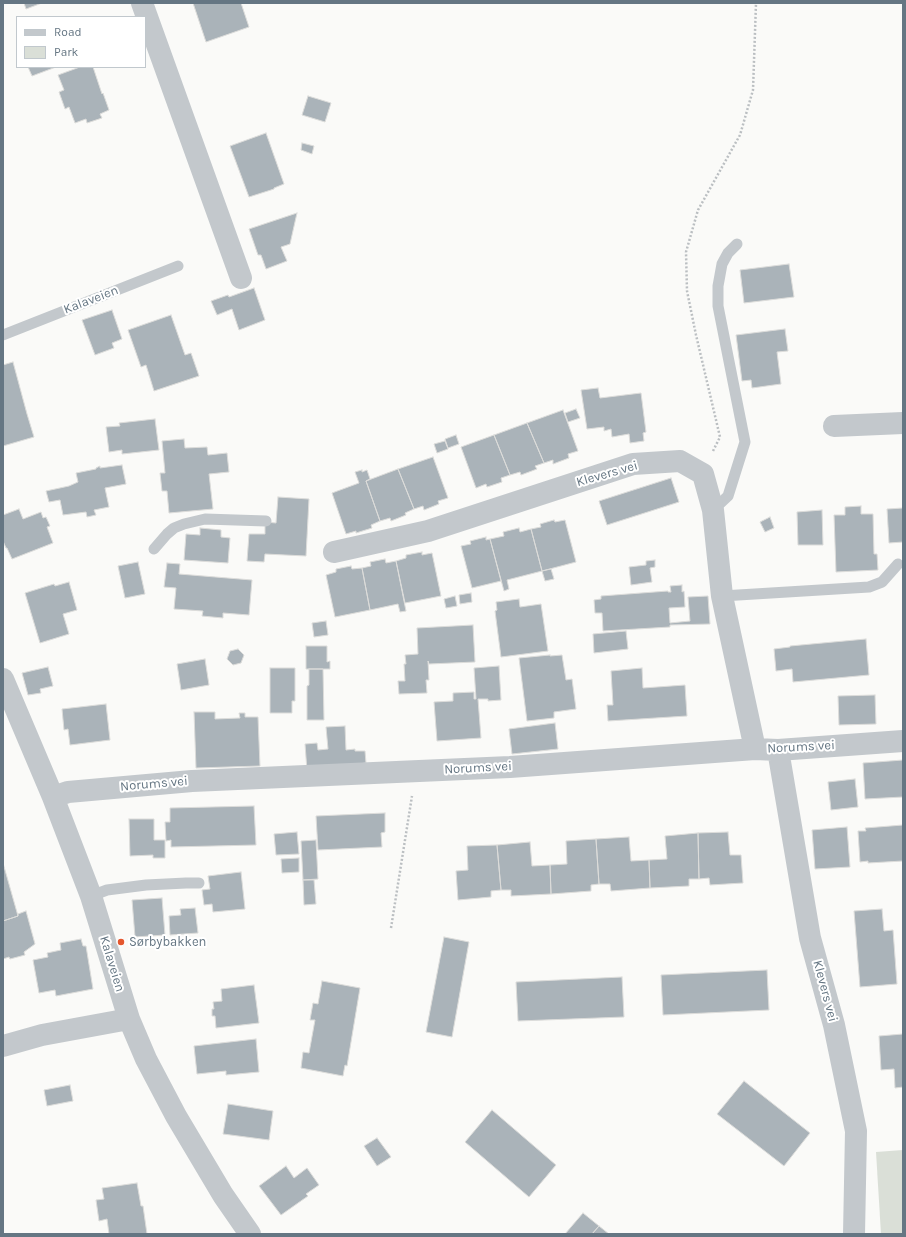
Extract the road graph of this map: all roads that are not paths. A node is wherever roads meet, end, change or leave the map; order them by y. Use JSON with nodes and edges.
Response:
{"nodes":[{"id":1,"x":142,"y":3,"type":"edge"},
{"id":2,"x":737,"y":244,"type":"dead end"},
{"id":3,"x":178,"y":266,"type":"dead end"},
{"id":4,"x":241,"y":278,"type":"dead end"},
{"id":5,"x":3,"y":335,"type":"edge"},
{"id":6,"x":903,"y":423,"type":"edge"},
{"id":7,"x":834,"y":426,"type":"dead end"},
{"id":8,"x":713,"y":510,"type":"junction"},
{"id":9,"x":266,"y":521,"type":"dead end"},
{"id":10,"x":154,"y":549,"type":"dead end"},
{"id":11,"x":334,"y":552,"type":"dead end"},
{"id":12,"x":898,"y":564,"type":"dead end"},
{"id":13,"x":722,"y":596,"type":"junction"},
{"id":14,"x":3,"y":678,"type":"edge"},
{"id":15,"x":903,"y":741,"type":"edge"},
{"id":16,"x":755,"y":749,"type":"junction"},
{"id":17,"x":778,"y":750,"type":"junction"},
{"id":18,"x":53,"y":797,"type":"junction"},
{"id":19,"x":199,"y":883,"type":"dead end"},
{"id":20,"x":91,"y":896,"type":"junction"},
{"id":21,"x":129,"y":1019,"type":"junction"},
{"id":22,"x":3,"y":1046,"type":"edge"},
{"id":23,"x":250,"y":1234,"type":"edge"},
{"id":24,"x":854,"y":1234,"type":"edge"}],
"edges":[{"from":1,"to":4,"type":"street"},
{"from":2,"to":8,"type":"lane"},
{"from":3,"to":5,"type":"lane","name":"Kalaveien"},
{"from":6,"to":7,"type":"street"},
{"from":8,"to":11,"type":"street","name":"Klevers vei"},
{"from":8,"to":13,"type":"street","name":"Klevers vei"},
{"from":9,"to":10,"type":"lane"},
{"from":12,"to":13,"type":"lane"},
{"from":13,"to":16,"type":"street","name":"Klevers vei"},
{"from":14,"to":18,"type":"street","name":"Kalaveien"},
{"from":15,"to":17,"type":"street","name":"Norums vei"},
{"from":16,"to":17,"type":"street","name":"Norums vei"},
{"from":16,"to":18,"type":"street","name":"Norums vei"},
{"from":17,"to":24,"type":"street","name":"Klevers vei"},
{"from":18,"to":20,"type":"street","name":"Kalaveien"},
{"from":19,"to":20,"type":"lane"},
{"from":20,"to":21,"type":"street","name":"Kalaveien"},
{"from":21,"to":22,"type":"street"},
{"from":21,"to":23,"type":"street","name":"Kalaveien"}]}
